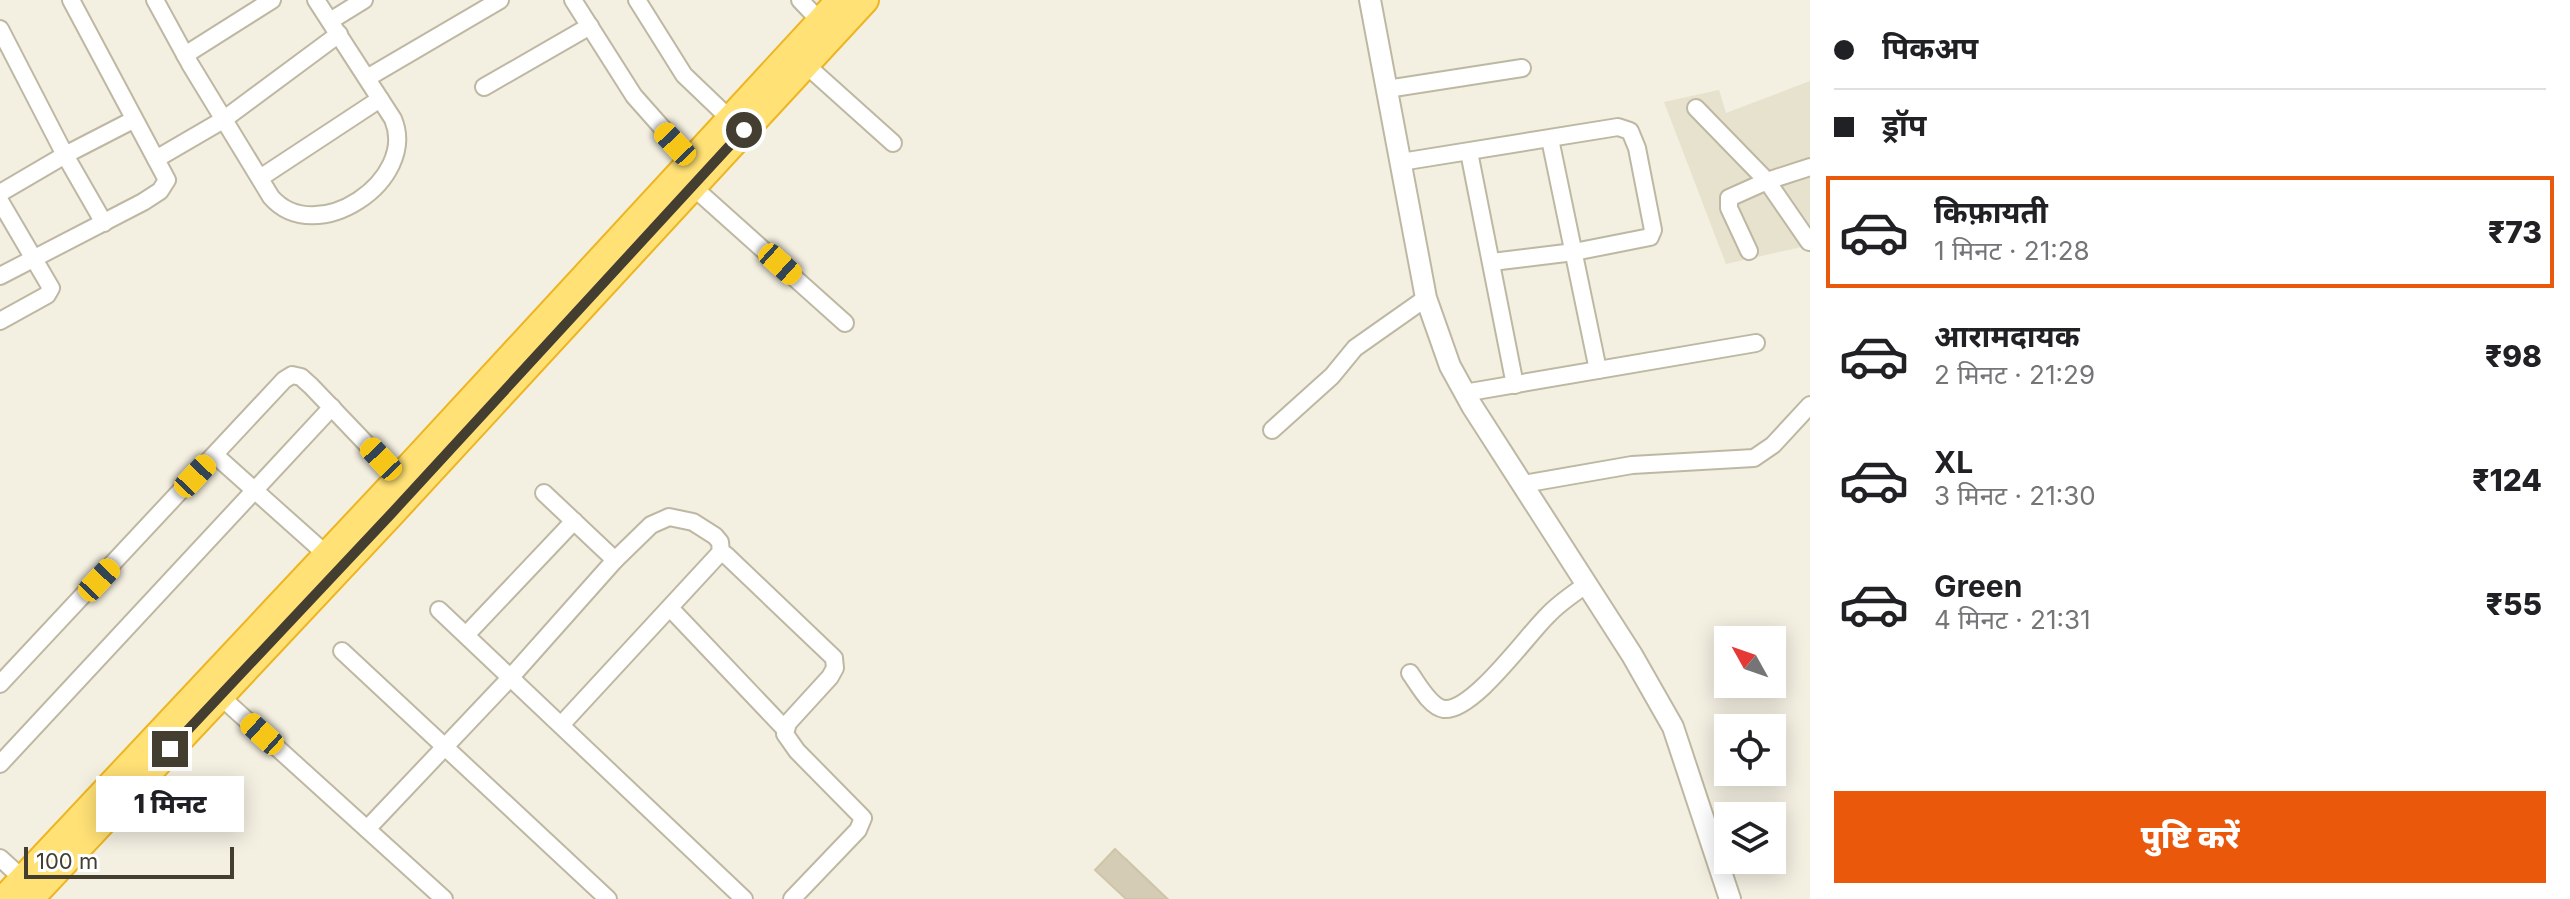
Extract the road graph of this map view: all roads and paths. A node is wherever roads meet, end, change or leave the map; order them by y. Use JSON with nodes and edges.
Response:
{"nodes":[{"id":1,"x":71,"y":0,"type":"edge"},
{"id":2,"x":155,"y":0,"type":"edge"},
{"id":3,"x":272,"y":0,"type":"edge"},
{"id":4,"x":316,"y":0,"type":"edge"},
{"id":5,"x":364,"y":0,"type":"edge"},
{"id":6,"x":500,"y":0,"type":"edge"},
{"id":7,"x":573,"y":0,"type":"edge"},
{"id":8,"x":637,"y":0,"type":"edge"},
{"id":9,"x":800,"y":0,"type":"edge"},
{"id":10,"x":840,"y":0,"type":"edge"},
{"id":11,"x":865,"y":0,"type":"edge"},
{"id":12,"x":1370,"y":0,"type":"edge"},
{"id":13,"x":820,"y":21,"type":"junction"},
{"id":14,"x":590,"y":26,"type":"junction"},
{"id":15,"x":335,"y":28,"type":"junction"},
{"id":16,"x":0,"y":29,"type":"edge"},
{"id":17,"x":185,"y":55,"type":"junction"},
{"id":18,"x":805,"y":64,"type":"junction"},
{"id":19,"x":1522,"y":68,"type":"dead end"},
{"id":20,"x":367,"y":78,"type":"junction"},
{"id":21,"x":484,"y":87,"type":"dead end"},
{"id":22,"x":1387,"y":89,"type":"junction"},
{"id":23,"x":380,"y":99,"type":"junction"},
{"id":24,"x":1696,"y":108,"type":"dead end"},
{"id":25,"x":730,"y":119,"type":"junction"},
{"id":26,"x":133,"y":120,"type":"junction"},
{"id":27,"x":223,"y":120,"type":"junction"},
{"id":28,"x":1550,"y":139,"type":"junction"},
{"id":29,"x":893,"y":143,"type":"dead end"},
{"id":30,"x":1469,"y":152,"type":"junction"},
{"id":31,"x":65,"y":155,"type":"junction"},
{"id":32,"x":156,"y":159,"type":"junction"},
{"id":33,"x":1401,"y":162,"type":"junction"},
{"id":34,"x":1810,"y":167,"type":"edge"},
{"id":35,"x":695,"y":174,"type":"junction"},
{"id":36,"x":260,"y":178,"type":"junction"},
{"id":37,"x":1767,"y":181,"type":"junction"},
{"id":38,"x":0,"y":193,"type":"edge"},
{"id":39,"x":0,"y":201,"type":"edge"},
{"id":40,"x":104,"y":223,"type":"junction"},
{"id":41,"x":1809,"y":242,"type":"edge"},
{"id":42,"x":1749,"y":251,"type":"dead end"},
{"id":43,"x":1574,"y":252,"type":"junction"},
{"id":44,"x":33,"y":258,"type":"junction"},
{"id":45,"x":1492,"y":262,"type":"junction"},
{"id":46,"x":0,"y":276,"type":"edge"},
{"id":47,"x":1426,"y":298,"type":"junction"},
{"id":48,"x":0,"y":321,"type":"edge"},
{"id":49,"x":845,"y":323,"type":"dead end"},
{"id":50,"x":1756,"y":343,"type":"dead end"},
{"id":51,"x":1598,"y":370,"type":"junction"},
{"id":52,"x":1515,"y":385,"type":"junction"},
{"id":53,"x":1464,"y":393,"type":"junction"},
{"id":54,"x":1810,"y":405,"type":"edge"},
{"id":55,"x":332,"y":407,"type":"junction"},
{"id":56,"x":1272,"y":430,"type":"dead end"},
{"id":57,"x":215,"y":455,"type":"junction"},
{"id":58,"x":399,"y":478,"type":"junction"},
{"id":59,"x":1523,"y":484,"type":"junction"},
{"id":60,"x":255,"y":491,"type":"junction"},
{"id":61,"x":544,"y":493,"type":"dead end"},
{"id":62,"x":574,"y":521,"type":"junction"},
{"id":63,"x":721,"y":553,"type":"junction"},
{"id":64,"x":327,"y":555,"type":"junction"},
{"id":65,"x":615,"y":560,"type":"junction"},
{"id":66,"x":1587,"y":584,"type":"junction"},
{"id":67,"x":671,"y":609,"type":"junction"},
{"id":68,"x":439,"y":610,"type":"dead end"},
{"id":69,"x":466,"y":635,"type":"junction"},
{"id":70,"x":342,"y":651,"type":"dead end"},
{"id":71,"x":1410,"y":673,"type":"dead end"},
{"id":72,"x":511,"y":677,"type":"junction"},
{"id":73,"x":0,"y":684,"type":"edge"},
{"id":74,"x":220,"y":696,"type":"junction"},
{"id":75,"x":561,"y":725,"type":"junction"},
{"id":76,"x":785,"y":729,"type":"junction"},
{"id":77,"x":445,"y":747,"type":"junction"},
{"id":78,"x":0,"y":764,"type":"edge"},
{"id":79,"x":367,"y":829,"type":"junction"},
{"id":80,"x":0,"y":858,"type":"edge"},
{"id":81,"x":27,"y":889,"type":"edge"},
{"id":82,"x":4,"y":899,"type":"edge"},
{"id":83,"x":444,"y":899,"type":"edge"},
{"id":84,"x":608,"y":899,"type":"edge"},
{"id":85,"x":744,"y":899,"type":"edge"},
{"id":86,"x":792,"y":899,"type":"edge"},
{"id":87,"x":1730,"y":899,"type":"edge"}],
"edges":[{"from":1,"to":26,"type":"street"},
{"from":2,"to":17,"type":"street"},
{"from":3,"to":17,"type":"street"},
{"from":4,"to":15,"type":"street"},
{"from":5,"to":15,"type":"street"},
{"from":6,"to":20,"type":"street"},
{"from":7,"to":14,"type":"street"},
{"from":8,"to":25,"type":"street"},
{"from":9,"to":13,"type":"street"},
{"from":10,"to":13,"type":"highway"},
{"from":11,"to":18,"type":"highway"},
{"from":12,"to":22,"type":"street"},
{"from":13,"to":25,"type":"highway"},
{"from":14,"to":21,"type":"street"},
{"from":14,"to":35,"type":"street"},
{"from":15,"to":20,"type":"street"},
{"from":15,"to":27,"type":"street"},
{"from":16,"to":31,"type":"street"},
{"from":17,"to":27,"type":"street"},
{"from":18,"to":29,"type":"street"},
{"from":18,"to":35,"type":"highway"},
{"from":19,"to":22,"type":"street"},
{"from":20,"to":23,"type":"street"},
{"from":22,"to":33,"type":"street"},
{"from":23,"to":36,"type":"street"},
{"from":23,"to":36,"type":"street"},
{"from":24,"to":37,"type":"street"},
{"from":25,"to":35,"type":"highway"},
{"from":26,"to":31,"type":"street"},
{"from":26,"to":32,"type":"street"},
{"from":27,"to":32,"type":"street"},
{"from":27,"to":36,"type":"street"},
{"from":28,"to":30,"type":"street"},
{"from":28,"to":43,"type":"street"},
{"from":28,"to":43,"type":"street"},
{"from":30,"to":33,"type":"street"},
{"from":30,"to":45,"type":"street"},
{"from":31,"to":38,"type":"street"},
{"from":31,"to":40,"type":"street"},
{"from":32,"to":40,"type":"street"},
{"from":33,"to":47,"type":"street"},
{"from":34,"to":37,"type":"street"},
{"from":35,"to":49,"type":"street"},
{"from":35,"to":58,"type":"highway"},
{"from":35,"to":74,"type":"highway"},
{"from":37,"to":41,"type":"street"},
{"from":37,"to":42,"type":"street"},
{"from":39,"to":44,"type":"street"},
{"from":40,"to":44,"type":"street"},
{"from":43,"to":45,"type":"street"},
{"from":43,"to":51,"type":"street"},
{"from":44,"to":46,"type":"street"},
{"from":44,"to":48,"type":"street"},
{"from":45,"to":52,"type":"street"},
{"from":47,"to":53,"type":"street"},
{"from":47,"to":56,"type":"street"},
{"from":50,"to":51,"type":"street"},
{"from":51,"to":52,"type":"street"},
{"from":52,"to":53,"type":"street"},
{"from":53,"to":59,"type":"street"},
{"from":54,"to":59,"type":"street"},
{"from":55,"to":57,"type":"street"},
{"from":55,"to":58,"type":"street"},
{"from":55,"to":60,"type":"street"},
{"from":57,"to":60,"type":"street"},
{"from":57,"to":73,"type":"street"},
{"from":58,"to":64,"type":"highway"},
{"from":59,"to":66,"type":"street"},
{"from":60,"to":64,"type":"street"},
{"from":60,"to":78,"type":"street"},
{"from":61,"to":62,"type":"street"},
{"from":62,"to":65,"type":"street"},
{"from":62,"to":69,"type":"street"},
{"from":63,"to":65,"type":"street"},
{"from":63,"to":67,"type":"street"},
{"from":63,"to":76,"type":"street"},
{"from":64,"to":81,"type":"highway"},
{"from":65,"to":72,"type":"street"},
{"from":66,"to":71,"type":"street"},
{"from":66,"to":87,"type":"street"},
{"from":67,"to":75,"type":"street"},
{"from":67,"to":76,"type":"street"},
{"from":68,"to":69,"type":"street"},
{"from":69,"to":72,"type":"street"},
{"from":70,"to":77,"type":"street"},
{"from":72,"to":75,"type":"street"},
{"from":72,"to":77,"type":"street"},
{"from":74,"to":79,"type":"street"},
{"from":74,"to":81,"type":"highway"},
{"from":75,"to":85,"type":"street"},
{"from":76,"to":86,"type":"street"},
{"from":77,"to":79,"type":"street"},
{"from":77,"to":84,"type":"street"},
{"from":79,"to":83,"type":"street"},
{"from":80,"to":81,"type":"street"},
{"from":81,"to":82,"type":"highway"}]}
